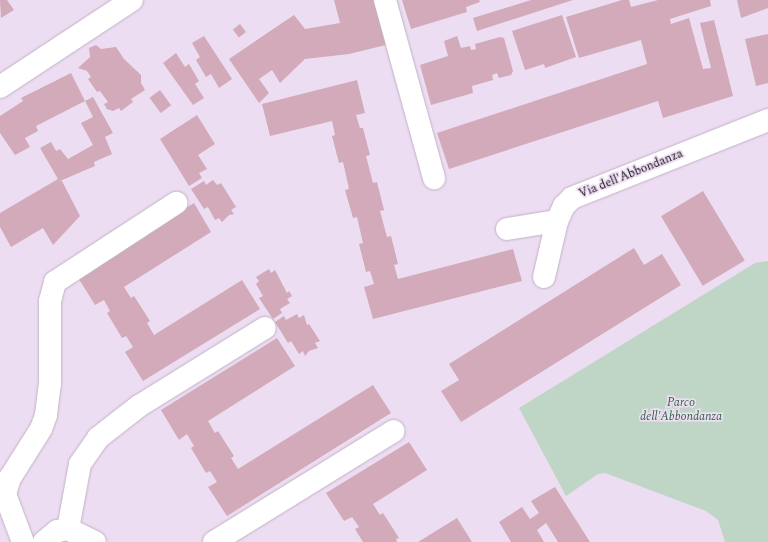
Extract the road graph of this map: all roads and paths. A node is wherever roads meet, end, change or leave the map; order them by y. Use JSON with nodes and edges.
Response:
{"nodes":[{"id":1,"x":132,"y":0,"type":"edge"},
{"id":2,"x":385,"y":0,"type":"edge"},
{"id":3,"x":0,"y":87,"type":"edge"},
{"id":4,"x":768,"y":120,"type":"edge"},
{"id":5,"x":434,"y":178,"type":"dead end"},
{"id":6,"x":176,"y":202,"type":"dead end"},
{"id":7,"x":557,"y":221,"type":"junction"},
{"id":8,"x":507,"y":229,"type":"dead end"},
{"id":9,"x":544,"y":277,"type":"dead end"},
{"id":10,"x":265,"y":328,"type":"dead end"},
{"id":11,"x":394,"y":431,"type":"dead end"},
{"id":12,"x":68,"y":529,"type":"junction"},
{"id":13,"x":23,"y":542,"type":"edge"},
{"id":14,"x":44,"y":542,"type":"edge"},
{"id":15,"x":95,"y":542,"type":"edge"},
{"id":16,"x":214,"y":542,"type":"edge"}],
"edges":[{"from":1,"to":3,"type":"main road"},
{"from":2,"to":5,"type":"main road"},
{"from":4,"to":7,"type":"main road","name":"Via dell'Abbondanza"},
{"from":6,"to":13,"type":"main road"},
{"from":7,"to":8,"type":"main road"},
{"from":7,"to":9,"type":"main road","name":"Via dell'Abbondanza"},
{"from":10,"to":12,"type":"main road"},
{"from":11,"to":16,"type":"main road"},
{"from":12,"to":14,"type":"main road"},
{"from":12,"to":15,"type":"main road"}]}
